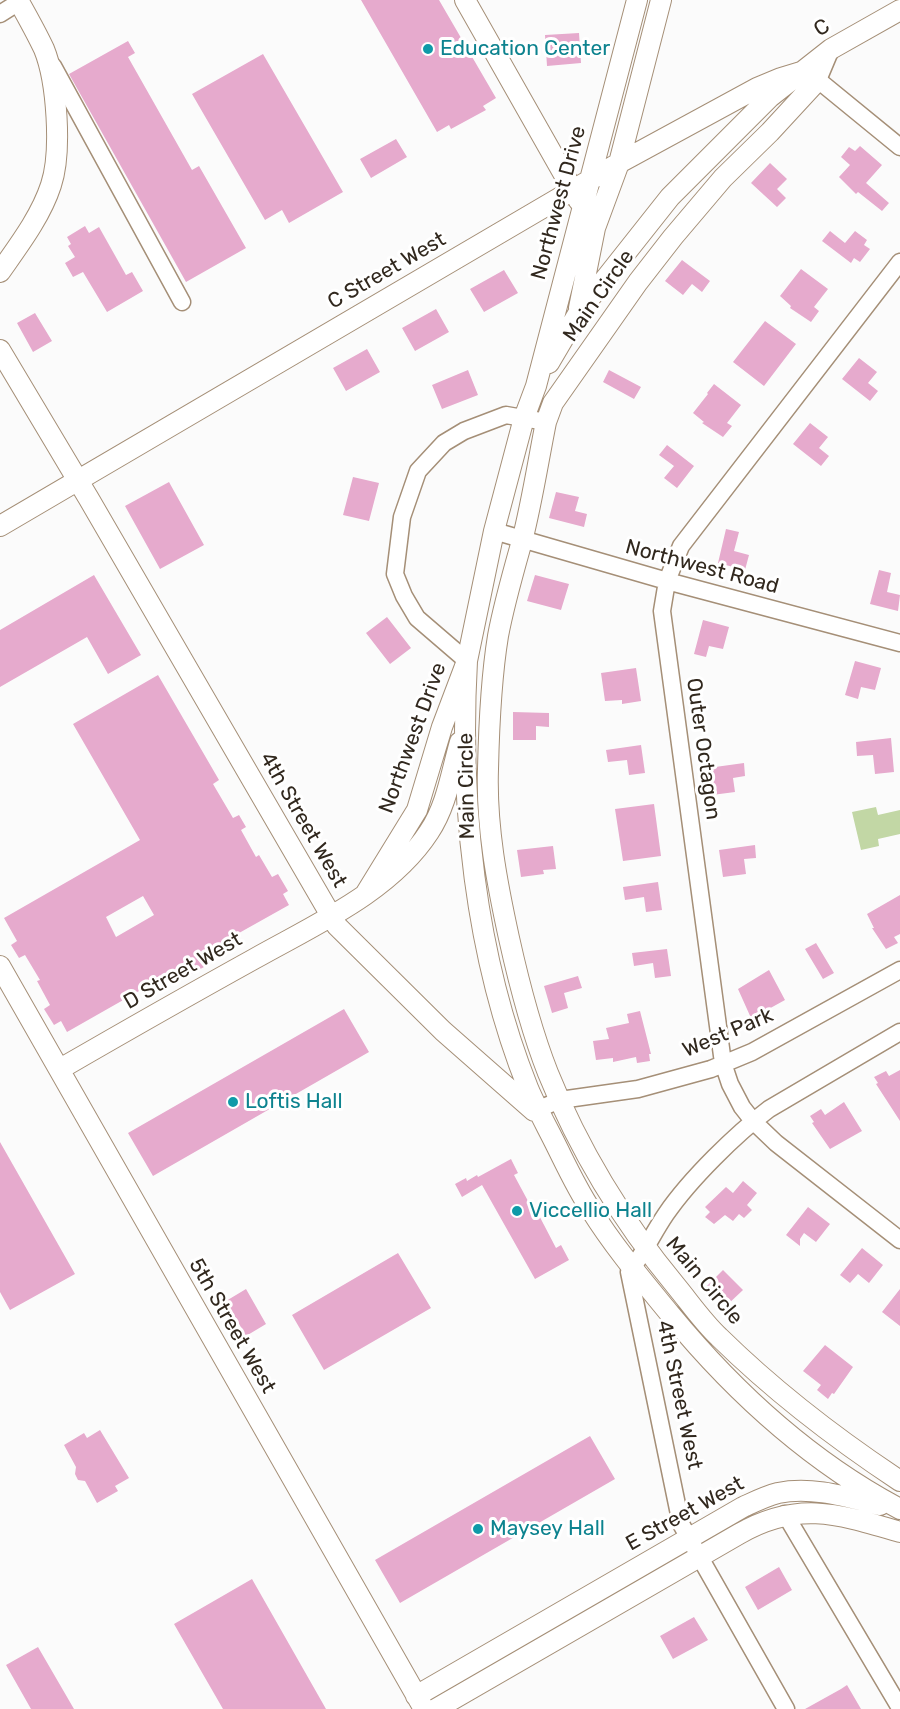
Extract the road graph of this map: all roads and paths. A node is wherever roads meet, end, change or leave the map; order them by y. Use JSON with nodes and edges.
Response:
{"nodes":[{"id":1,"x":465,"y":0,"type":"edge"},
{"id":2,"x":637,"y":0,"type":"edge"},
{"id":3,"x":661,"y":0,"type":"edge"},
{"id":4,"x":19,"y":1,"type":"edge"},
{"id":5,"x":900,"y":10,"type":"edge"},
{"id":6,"x":0,"y":14,"type":"edge"},
{"id":7,"x":45,"y":51,"type":"junction"},
{"id":8,"x":811,"y":75,"type":"junction"},
{"id":9,"x":900,"y":147,"type":"edge"},
{"id":10,"x":620,"y":163,"type":"junction"},
{"id":11,"x":581,"y":192,"type":"junction"},
{"id":12,"x":900,"y":262,"type":"edge"},
{"id":13,"x":0,"y":272,"type":"edge"},
{"id":14,"x":182,"y":302,"type":"dead end"},
{"id":15,"x":579,"y":312,"type":"junction"},
{"id":16,"x":0,"y":350,"type":"edge"},
{"id":17,"x":536,"y":386,"type":"junction"},
{"id":18,"x":553,"y":403,"type":"junction"},
{"id":19,"x":524,"y":418,"type":"junction"},
{"id":20,"x":546,"y":422,"type":"junction"},
{"id":21,"x":78,"y":480,"type":"junction"},
{"id":22,"x":0,"y":526,"type":"edge"},
{"id":23,"x":494,"y":531,"type":"junction"},
{"id":24,"x":522,"y":540,"type":"junction"},
{"id":25,"x":666,"y":581,"type":"junction"},
{"id":26,"x":498,"y":638,"type":"junction"},
{"id":27,"x":900,"y":643,"type":"edge"},
{"id":28,"x":467,"y":661,"type":"junction"},
{"id":29,"x":465,"y":723,"type":"junction"},
{"id":30,"x":366,"y":892,"type":"junction"},
{"id":31,"x":331,"y":915,"type":"junction"},
{"id":32,"x":0,"y":966,"type":"edge"},
{"id":33,"x":900,"y":970,"type":"edge"},
{"id":34,"x":900,"y":1032,"type":"edge"},
{"id":35,"x":723,"y":1063,"type":"junction"},
{"id":36,"x":60,"y":1069,"type":"junction"},
{"id":37,"x":560,"y":1100,"type":"junction"},
{"id":38,"x":536,"y":1110,"type":"junction"},
{"id":39,"x":753,"y":1121,"type":"junction"},
{"id":40,"x":900,"y":1240,"type":"edge"},
{"id":41,"x":644,"y":1248,"type":"junction"},
{"id":42,"x":632,"y":1268,"type":"junction"},
{"id":43,"x":900,"y":1481,"type":"edge"},
{"id":44,"x":900,"y":1509,"type":"edge"},
{"id":45,"x":785,"y":1514,"type":"junction"},
{"id":46,"x":900,"y":1532,"type":"edge"},
{"id":47,"x":689,"y":1538,"type":"junction"},
{"id":48,"x":699,"y":1556,"type":"junction"},
{"id":49,"x":420,"y":1702,"type":"edge"},
{"id":50,"x":900,"y":1708,"type":"edge"},
{"id":51,"x":436,"y":1709,"type":"edge"},
{"id":52,"x":786,"y":1709,"type":"edge"}],
"edges":[{"from":1,"to":11,"type":"street"},
{"from":2,"to":11,"type":"street","name":"Northwest Drive"},
{"from":3,"to":10,"type":"street","name":"Northwest Drive"},
{"from":4,"to":6,"type":"street"},
{"from":4,"to":7,"type":"street"},
{"from":5,"to":8,"type":"street","name":"C"},
{"from":7,"to":13,"type":"street"},
{"from":7,"to":14,"type":"street"},
{"from":8,"to":9,"type":"street"},
{"from":8,"to":10,"type":"street","name":"C Street West"},
{"from":8,"to":15,"type":"street","name":"Main Circle"},
{"from":8,"to":18,"type":"street","name":"Main Circle"},
{"from":10,"to":11,"type":"street","name":"C Street West"},
{"from":10,"to":15,"type":"street","name":"Northwest Drive"},
{"from":11,"to":17,"type":"street","name":"Northwest Drive"},
{"from":11,"to":21,"type":"street","name":"C Street West"},
{"from":12,"to":25,"type":"street","name":"Outer Octagon"},
{"from":15,"to":17,"type":"street","name":"Main Circle"},
{"from":15,"to":18,"type":"street","name":"Northwest Drive"},
{"from":16,"to":21,"type":"street","name":"4th Street West"},
{"from":17,"to":19,"type":"street","name":"Northwest Drive"},
{"from":18,"to":20,"type":"street","name":"Main Circle"},
{"from":19,"to":20,"type":"street","name":"Northwest Drive"},
{"from":19,"to":23,"type":"street","name":"Northwest Drive"},
{"from":19,"to":28,"type":"street","name":"Northwest Drive"},
{"from":20,"to":24,"type":"street","name":"Main Circle"},
{"from":21,"to":22,"type":"street","name":"C Street West"},
{"from":21,"to":31,"type":"street","name":"4th Street West"},
{"from":23,"to":24,"type":"street","name":"Northwest Road"},
{"from":23,"to":28,"type":"street","name":"Northwest Drive"},
{"from":24,"to":25,"type":"street","name":"Northwest Road"},
{"from":24,"to":26,"type":"street","name":"Main Circle"},
{"from":25,"to":27,"type":"street","name":"Northwest Road"},
{"from":25,"to":35,"type":"street","name":"Outer Octagon"},
{"from":26,"to":29,"type":"street","name":"Northwest Drive"},
{"from":26,"to":37,"type":"street","name":"Main Circle"},
{"from":28,"to":29,"type":"street","name":"Main Circle"},
{"from":28,"to":30,"type":"street","name":"Northwest Drive"},
{"from":29,"to":30,"type":"street","name":"Northwest Drive"},
{"from":29,"to":38,"type":"street","name":"Main Circle"},
{"from":30,"to":31,"type":"street","name":"Northwest Drive"},
{"from":31,"to":36,"type":"street","name":"D Street West"},
{"from":31,"to":38,"type":"street","name":"4th Street West"},
{"from":32,"to":36,"type":"street","name":"5th Street West"},
{"from":33,"to":35,"type":"street","name":"West Park"},
{"from":34,"to":39,"type":"street"},
{"from":35,"to":37,"type":"street","name":"West Park"},
{"from":35,"to":39,"type":"street","name":"Outer Octagon"},
{"from":36,"to":49,"type":"street","name":"5th Street West"},
{"from":37,"to":38,"type":"street"},
{"from":37,"to":41,"type":"street","name":"Main Circle"},
{"from":38,"to":42,"type":"street","name":"Main Circle"},
{"from":39,"to":40,"type":"street","name":"Outer Octagon"},
{"from":39,"to":41,"type":"street"},
{"from":41,"to":42,"type":"street"},
{"from":41,"to":43,"type":"street","name":"Main Circle"},
{"from":42,"to":44,"type":"street","name":"Main Circle"},
{"from":42,"to":47,"type":"street","name":"4th Street West"},
{"from":44,"to":47,"type":"street","name":"E Street West"},
{"from":45,"to":46,"type":"street","name":"E Street West"},
{"from":45,"to":48,"type":"street","name":"E Street West"},
{"from":45,"to":50,"type":"street"},
{"from":47,"to":48,"type":"street","name":"4th Street West"},
{"from":47,"to":49,"type":"street","name":"E Street West"},
{"from":48,"to":51,"type":"street","name":"E Street West"},
{"from":48,"to":52,"type":"street","name":"4th Street West"}]}
